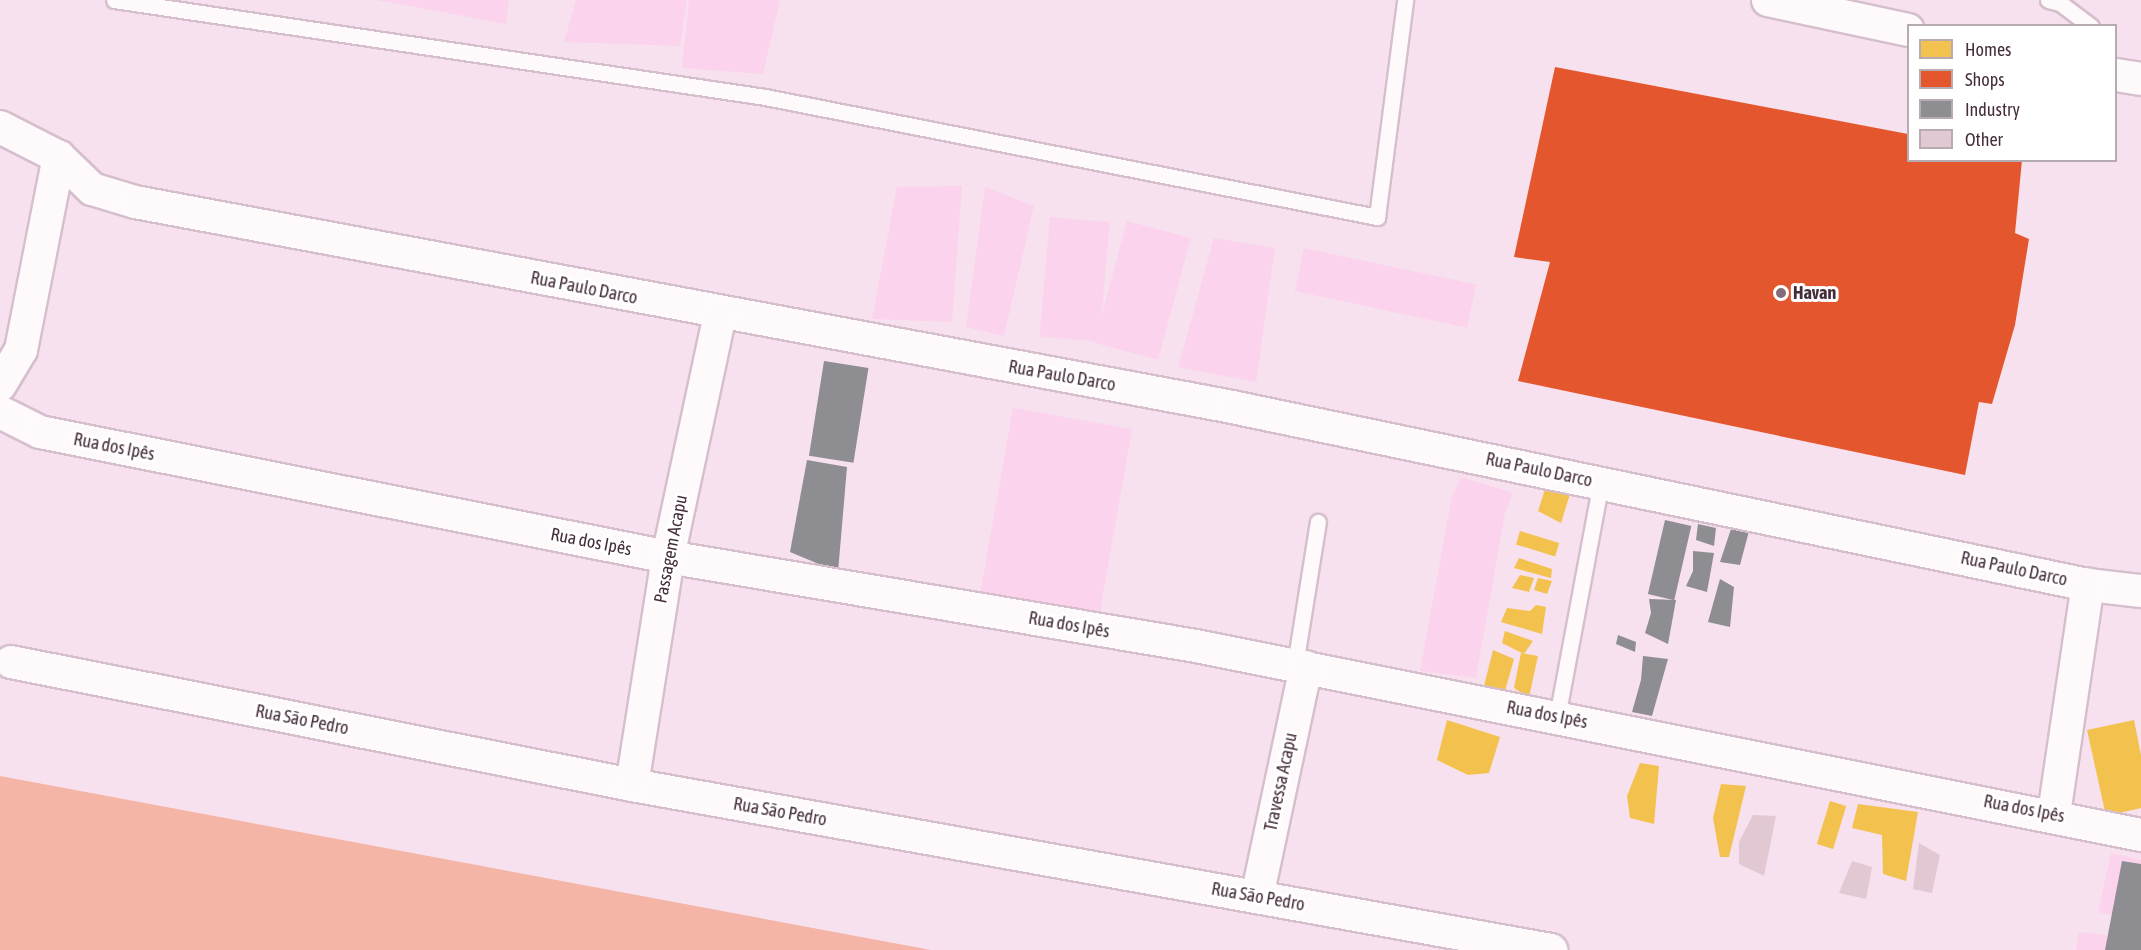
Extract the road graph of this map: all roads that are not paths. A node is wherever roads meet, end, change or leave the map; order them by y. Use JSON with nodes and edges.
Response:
{"nodes":[{"id":1,"x":114,"y":0,"type":"edge"},
{"id":2,"x":1405,"y":0,"type":"edge"},
{"id":3,"x":1768,"y":0,"type":"edge"},
{"id":4,"x":2048,"y":0,"type":"edge"},
{"id":5,"x":2088,"y":24,"type":"edge"},
{"id":6,"x":1907,"y":30,"type":"edge"},
{"id":7,"x":2117,"y":75,"type":"edge"},
{"id":8,"x":2141,"y":79,"type":"edge"},
{"id":9,"x":0,"y":127,"type":"edge"},
{"id":10,"x":59,"y":157,"type":"junction"},
{"id":11,"x":720,"y":314,"type":"junction"},
{"id":12,"x":0,"y":385,"type":"edge"},
{"id":13,"x":0,"y":412,"type":"edge"},
{"id":14,"x":1601,"y":483,"type":"junction"},
{"id":15,"x":1318,"y":522,"type":"dead end"},
{"id":16,"x":668,"y":557,"type":"junction"},
{"id":17,"x":2088,"y":585,"type":"junction"},
{"id":18,"x":2141,"y":591,"type":"edge"},
{"id":19,"x":11,"y":662,"type":"dead end"},
{"id":20,"x":1300,"y":666,"type":"junction"},
{"id":21,"x":1557,"y":717,"type":"junction"},
{"id":22,"x":632,"y":785,"type":"junction"},
{"id":23,"x":2054,"y":814,"type":"junction"},
{"id":24,"x":2141,"y":835,"type":"edge"},
{"id":25,"x":1257,"y":897,"type":"junction"},
{"id":26,"x":1551,"y":950,"type":"edge"}],
"edges":[{"from":1,"to":2,"type":"lane"},
{"from":3,"to":6,"type":"street"},
{"from":4,"to":5,"type":"lane"},
{"from":7,"to":8,"type":"street"},
{"from":9,"to":10,"type":"street","name":"Rua Paulo Darco"},
{"from":10,"to":11,"type":"street","name":"Rua Paulo Darco"},
{"from":10,"to":12,"type":"street"},
{"from":11,"to":14,"type":"street","name":"Rua Paulo Darco"},
{"from":11,"to":16,"type":"street","name":"Passagem Acapu"},
{"from":13,"to":16,"type":"street","name":"Rua dos Ipês"},
{"from":14,"to":17,"type":"street","name":"Rua Paulo Darco"},
{"from":14,"to":21,"type":"lane"},
{"from":15,"to":20,"type":"lane","name":"Travessa Acapu"},
{"from":16,"to":20,"type":"street","name":"Rua dos Ipês"},
{"from":16,"to":22,"type":"street","name":"Passagem Acapu"},
{"from":17,"to":18,"type":"street","name":"Rua Paulo Darco"},
{"from":17,"to":23,"type":"street"},
{"from":19,"to":22,"type":"street","name":"Rua São Pedro"},
{"from":20,"to":21,"type":"street","name":"Rua dos Ipês"},
{"from":20,"to":25,"type":"street","name":"Travessa Acapu"},
{"from":21,"to":23,"type":"street","name":"Rua dos Ipês"},
{"from":22,"to":25,"type":"street","name":"Rua São Pedro"},
{"from":23,"to":24,"type":"street","name":"Rua dos Ipês"},
{"from":25,"to":26,"type":"street","name":"Rua São Pedro"}]}
